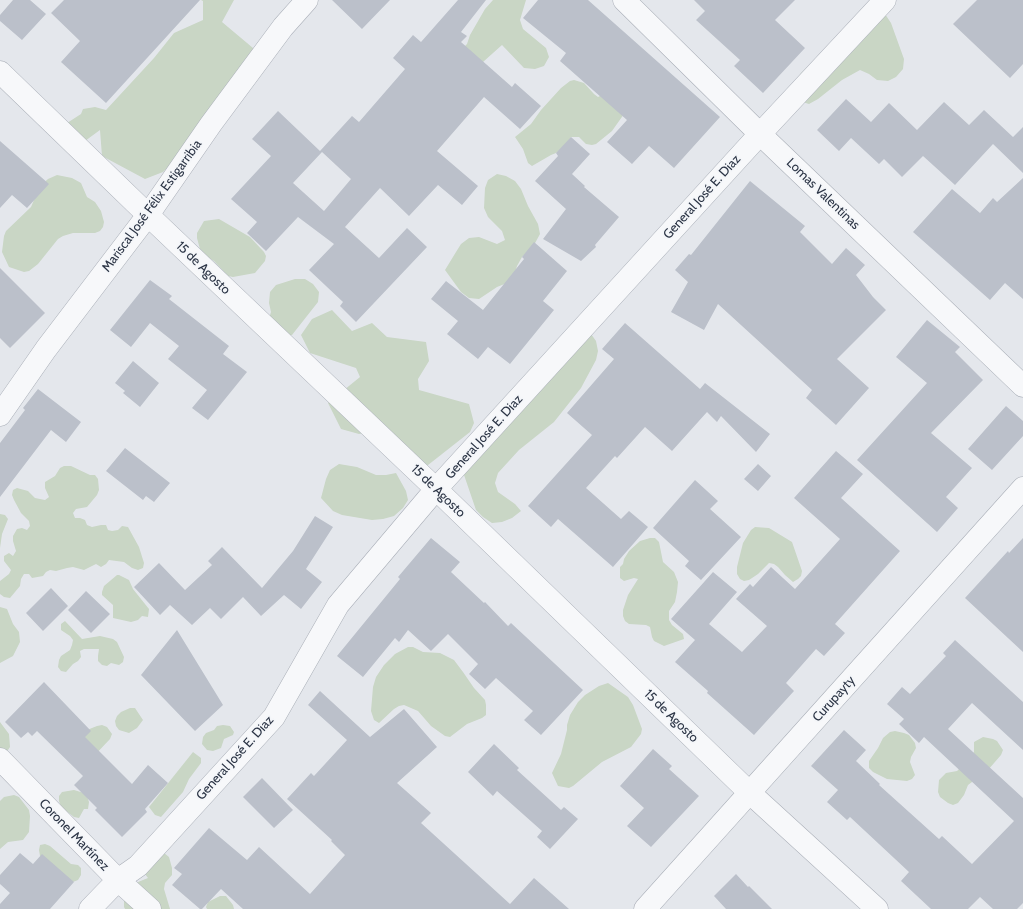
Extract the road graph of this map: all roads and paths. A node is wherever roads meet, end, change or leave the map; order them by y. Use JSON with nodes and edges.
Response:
{"nodes":[{"id":1,"x":307,"y":0,"type":"edge"},
{"id":2,"x":624,"y":0,"type":"edge"},
{"id":3,"x":885,"y":0,"type":"edge"},
{"id":4,"x":0,"y":72,"type":"edge"},
{"id":5,"x":760,"y":134,"type":"junction"},
{"id":6,"x":148,"y":215,"type":"junction"},
{"id":7,"x":1023,"y":386,"type":"edge"},
{"id":8,"x":0,"y":415,"type":"edge"},
{"id":9,"x":1023,"y":488,"type":"edge"},
{"id":10,"x":436,"y":490,"type":"junction"},
{"id":11,"x":0,"y":759,"type":"edge"},
{"id":12,"x":750,"y":793,"type":"junction"},
{"id":13,"x":118,"y":880,"type":"junction"},
{"id":14,"x":90,"y":909,"type":"edge"},
{"id":15,"x":150,"y":909,"type":"edge"},
{"id":16,"x":645,"y":909,"type":"edge"},
{"id":17,"x":877,"y":909,"type":"edge"}],
"edges":[{"from":1,"to":6,"type":"street","name":"Mariscal José Félix Estigarribia"},
{"from":2,"to":5,"type":"street","name":"Lomas Valentinas"},
{"from":3,"to":5,"type":"street","name":"General José E. Diaz"},
{"from":4,"to":6,"type":"street","name":"15 de Agosto"},
{"from":5,"to":7,"type":"street","name":"Lomas Valentinas"},
{"from":5,"to":10,"type":"street","name":"General José E. Diaz"},
{"from":6,"to":8,"type":"street","name":"Mariscal José Félix Estigarribia"},
{"from":6,"to":10,"type":"street","name":"15 de Agosto"},
{"from":9,"to":12,"type":"street","name":"Curupayty"},
{"from":10,"to":12,"type":"street","name":"15 de Agosto"},
{"from":10,"to":13,"type":"street","name":"General José E. Diaz"},
{"from":11,"to":13,"type":"street","name":"Coronel Martínez"},
{"from":12,"to":16,"type":"street","name":"Curupayty"},
{"from":12,"to":17,"type":"street","name":"15 de Agosto"},
{"from":13,"to":14,"type":"street","name":"General José E. Diaz"},
{"from":13,"to":15,"type":"street","name":"Coronel Martínez"}]}
